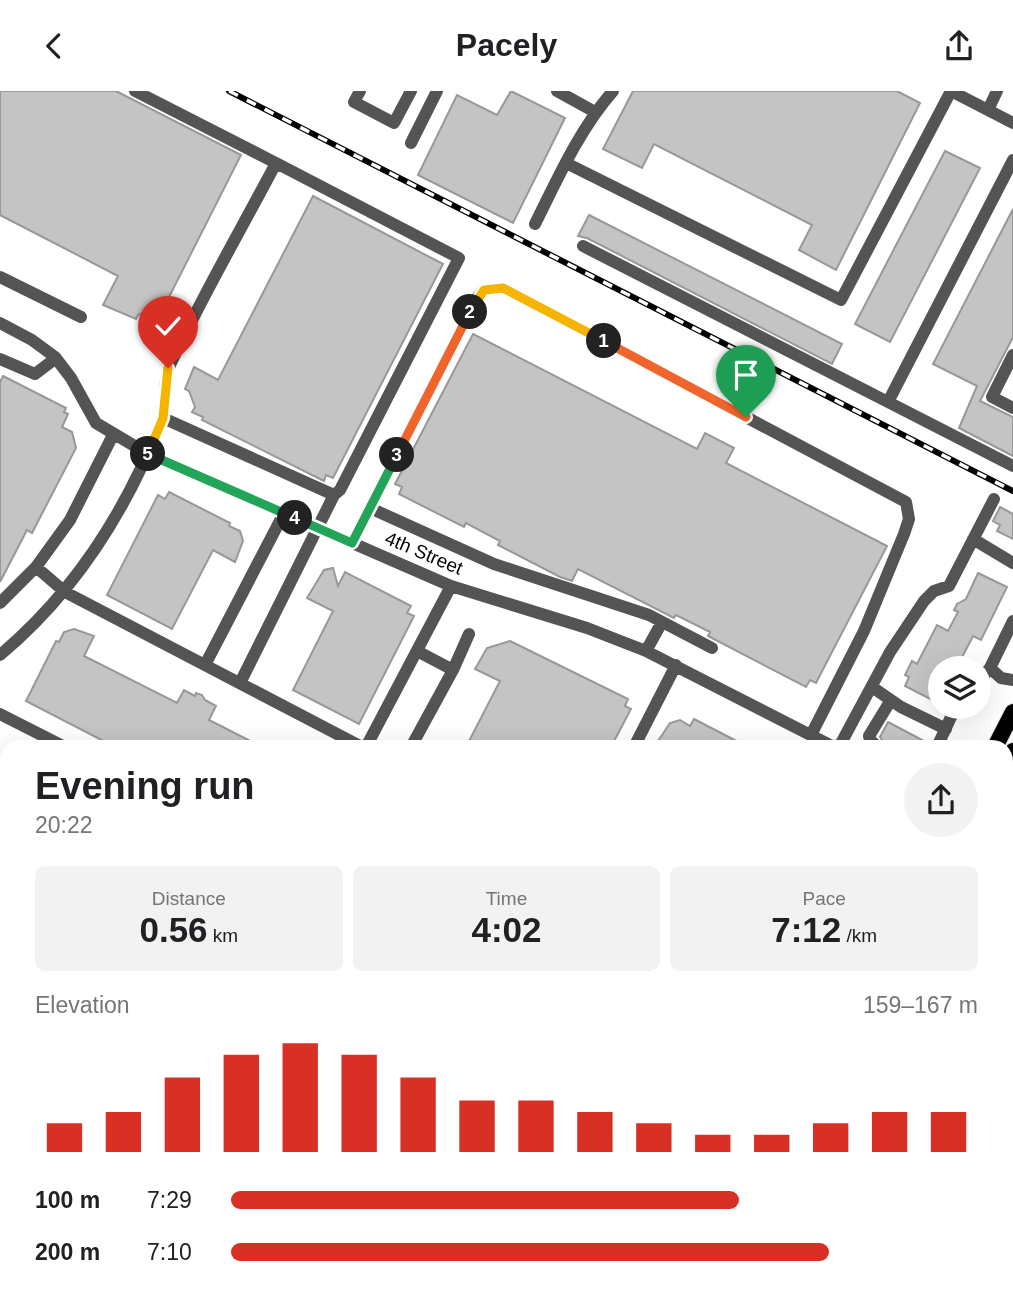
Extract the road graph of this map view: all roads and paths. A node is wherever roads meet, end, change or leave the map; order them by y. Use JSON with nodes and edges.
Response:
{"nodes":[{"id":1,"x":135,"y":91,"type":"edge"},
{"id":2,"x":360,"y":91,"type":"edge"},
{"id":3,"x":411,"y":91,"type":"edge"},
{"id":4,"x":437,"y":91,"type":"edge"},
{"id":5,"x":557,"y":91,"type":"edge"},
{"id":6,"x":613,"y":91,"type":"edge"},
{"id":7,"x":951,"y":91,"type":"edge"},
{"id":8,"x":997,"y":91,"type":"edge"},
{"id":9,"x":988,"y":110,"type":"junction"},
{"id":10,"x":594,"y":112,"type":"junction"},
{"id":11,"x":1013,"y":123,"type":"edge"},
{"id":12,"x":411,"y":143,"type":"dead end"},
{"id":13,"x":1013,"y":160,"type":"edge"},
{"id":14,"x":276,"y":163,"type":"junction"},
{"id":15,"x":566,"y":163,"type":"junction"},
{"id":16,"x":535,"y":224,"type":"dead end"},
{"id":17,"x":583,"y":246,"type":"dead end"},
{"id":18,"x":2,"y":281,"type":"edge"},
{"id":19,"x":81,"y":317,"type":"dead end"},
{"id":20,"x":0,"y":323,"type":"edge"},
{"id":21,"x":56,"y":358,"type":"junction"},
{"id":22,"x":0,"y":359,"type":"edge"},
{"id":23,"x":1011,"y":363,"type":"edge"},
{"id":24,"x":888,"y":403,"type":"junction"},
{"id":25,"x":1013,"y":408,"type":"edge"},
{"id":26,"x":163,"y":418,"type":"junction"},
{"id":27,"x":113,"y":435,"type":"junction"},
{"id":28,"x":148,"y":454,"type":"junction"},
{"id":29,"x":1013,"y":466,"type":"edge"},
{"id":30,"x":334,"y":495,"type":"junction"},
{"id":31,"x":994,"y":499,"type":"dead end"},
{"id":32,"x":370,"y":508,"type":"junction"},
{"id":33,"x":284,"y":513,"type":"junction"},
{"id":34,"x":318,"y":528,"type":"junction"},
{"id":35,"x":973,"y":539,"type":"junction"},
{"id":36,"x":352,"y":543,"type":"junction"},
{"id":37,"x":1013,"y":563,"type":"edge"},
{"id":38,"x":36,"y":567,"type":"junction"},
{"id":39,"x":451,"y":586,"type":"junction"},
{"id":40,"x":65,"y":592,"type":"junction"},
{"id":41,"x":0,"y":603,"type":"edge"},
{"id":42,"x":1013,"y":621,"type":"edge"},
{"id":43,"x":662,"y":622,"type":"junction"},
{"id":44,"x":469,"y":634,"type":"dead end"},
{"id":45,"x":712,"y":648,"type":"dead end"},
{"id":46,"x":417,"y":651,"type":"junction"},
{"id":47,"x":646,"y":652,"type":"junction"},
{"id":48,"x":0,"y":655,"type":"edge"},
{"id":49,"x":205,"y":665,"type":"junction"},
{"id":50,"x":676,"y":666,"type":"junction"},
{"id":51,"x":991,"y":666,"type":"edge"},
{"id":52,"x":991,"y":669,"type":"edge"},
{"id":53,"x":453,"y":670,"type":"junction"},
{"id":54,"x":1013,"y":680,"type":"edge"},
{"id":55,"x":240,"y":683,"type":"junction"},
{"id":56,"x":872,"y":687,"type":"junction"},
{"id":57,"x":891,"y":700,"type":"junction"},
{"id":58,"x":1013,"y":712,"type":"edge"},
{"id":59,"x":0,"y":714,"type":"edge"},
{"id":60,"x":952,"y":719,"type":"edge"},
{"id":61,"x":946,"y":729,"type":"junction"},
{"id":62,"x":811,"y":735,"type":"junction"},
{"id":63,"x":51,"y":740,"type":"edge"},
{"id":64,"x":350,"y":740,"type":"edge"},
{"id":65,"x":368,"y":740,"type":"edge"},
{"id":66,"x":415,"y":740,"type":"edge"},
{"id":67,"x":638,"y":740,"type":"edge"},
{"id":68,"x":819,"y":740,"type":"edge"},
{"id":69,"x":843,"y":740,"type":"edge"},
{"id":70,"x":870,"y":740,"type":"edge"},
{"id":71,"x":940,"y":740,"type":"edge"},
{"id":72,"x":999,"y":740,"type":"edge"}],
"edges":[{"from":1,"to":14,"type":"street"},
{"from":2,"to":3,"type":"street"},
{"from":4,"to":12,"type":"street"},
{"from":5,"to":10,"type":"street"},
{"from":6,"to":10,"type":"street"},
{"from":7,"to":9,"type":"street"},
{"from":7,"to":15,"type":"street"},
{"from":8,"to":9,"type":"street"},
{"from":9,"to":11,"type":"street"},
{"from":10,"to":15,"type":"street"},
{"from":13,"to":24,"type":"street"},
{"from":14,"to":26,"type":"street"},
{"from":14,"to":30,"type":"street"},
{"from":15,"to":16,"type":"street"},
{"from":17,"to":24,"type":"street"},
{"from":18,"to":19,"type":"street"},
{"from":20,"to":21,"type":"street","name":"4th Street"},
{"from":21,"to":22,"type":"street"},
{"from":21,"to":27,"type":"street","name":"4th Street"},
{"from":23,"to":25,"type":"street"},
{"from":24,"to":29,"type":"street"},
{"from":26,"to":28,"type":"street"},
{"from":26,"to":30,"type":"street"},
{"from":27,"to":28,"type":"street","name":"4th Street"},
{"from":27,"to":38,"type":"street"},
{"from":28,"to":33,"type":"street","name":"4th Street"},
{"from":28,"to":40,"type":"street"},
{"from":30,"to":34,"type":"street"},
{"from":31,"to":35,"type":"street"},
{"from":32,"to":36,"type":"street"},
{"from":32,"to":43,"type":"street"},
{"from":32,"to":62,"type":"street"},
{"from":33,"to":34,"type":"street","name":"4th Street"},
{"from":33,"to":49,"type":"street"},
{"from":34,"to":36,"type":"street","name":"4th Street"},
{"from":34,"to":55,"type":"street"},
{"from":35,"to":37,"type":"street"},
{"from":35,"to":56,"type":"street"},
{"from":36,"to":39,"type":"street","name":"4th Street"},
{"from":38,"to":40,"type":"street"},
{"from":38,"to":41,"type":"street"},
{"from":39,"to":46,"type":"street"},
{"from":39,"to":47,"type":"street","name":"4th Street"},
{"from":40,"to":48,"type":"street"},
{"from":40,"to":49,"type":"street"},
{"from":42,"to":51,"type":"street"},
{"from":43,"to":45,"type":"street"},
{"from":43,"to":47,"type":"street"},
{"from":44,"to":53,"type":"street"},
{"from":46,"to":53,"type":"street"},
{"from":46,"to":65,"type":"street"},
{"from":47,"to":50,"type":"street","name":"4th Street"},
{"from":49,"to":55,"type":"street"},
{"from":50,"to":62,"type":"street","name":"4th Street"},
{"from":50,"to":67,"type":"street"},
{"from":52,"to":54,"type":"street"},
{"from":53,"to":66,"type":"street"},
{"from":55,"to":64,"type":"street"},
{"from":56,"to":57,"type":"street"},
{"from":56,"to":69,"type":"street"},
{"from":57,"to":61,"type":"street"},
{"from":57,"to":70,"type":"street"},
{"from":58,"to":72,"type":"main road"},
{"from":59,"to":63,"type":"street"},
{"from":60,"to":61,"type":"street"},
{"from":61,"to":71,"type":"street"},
{"from":62,"to":68,"type":"street","name":"4th Street"}]}
